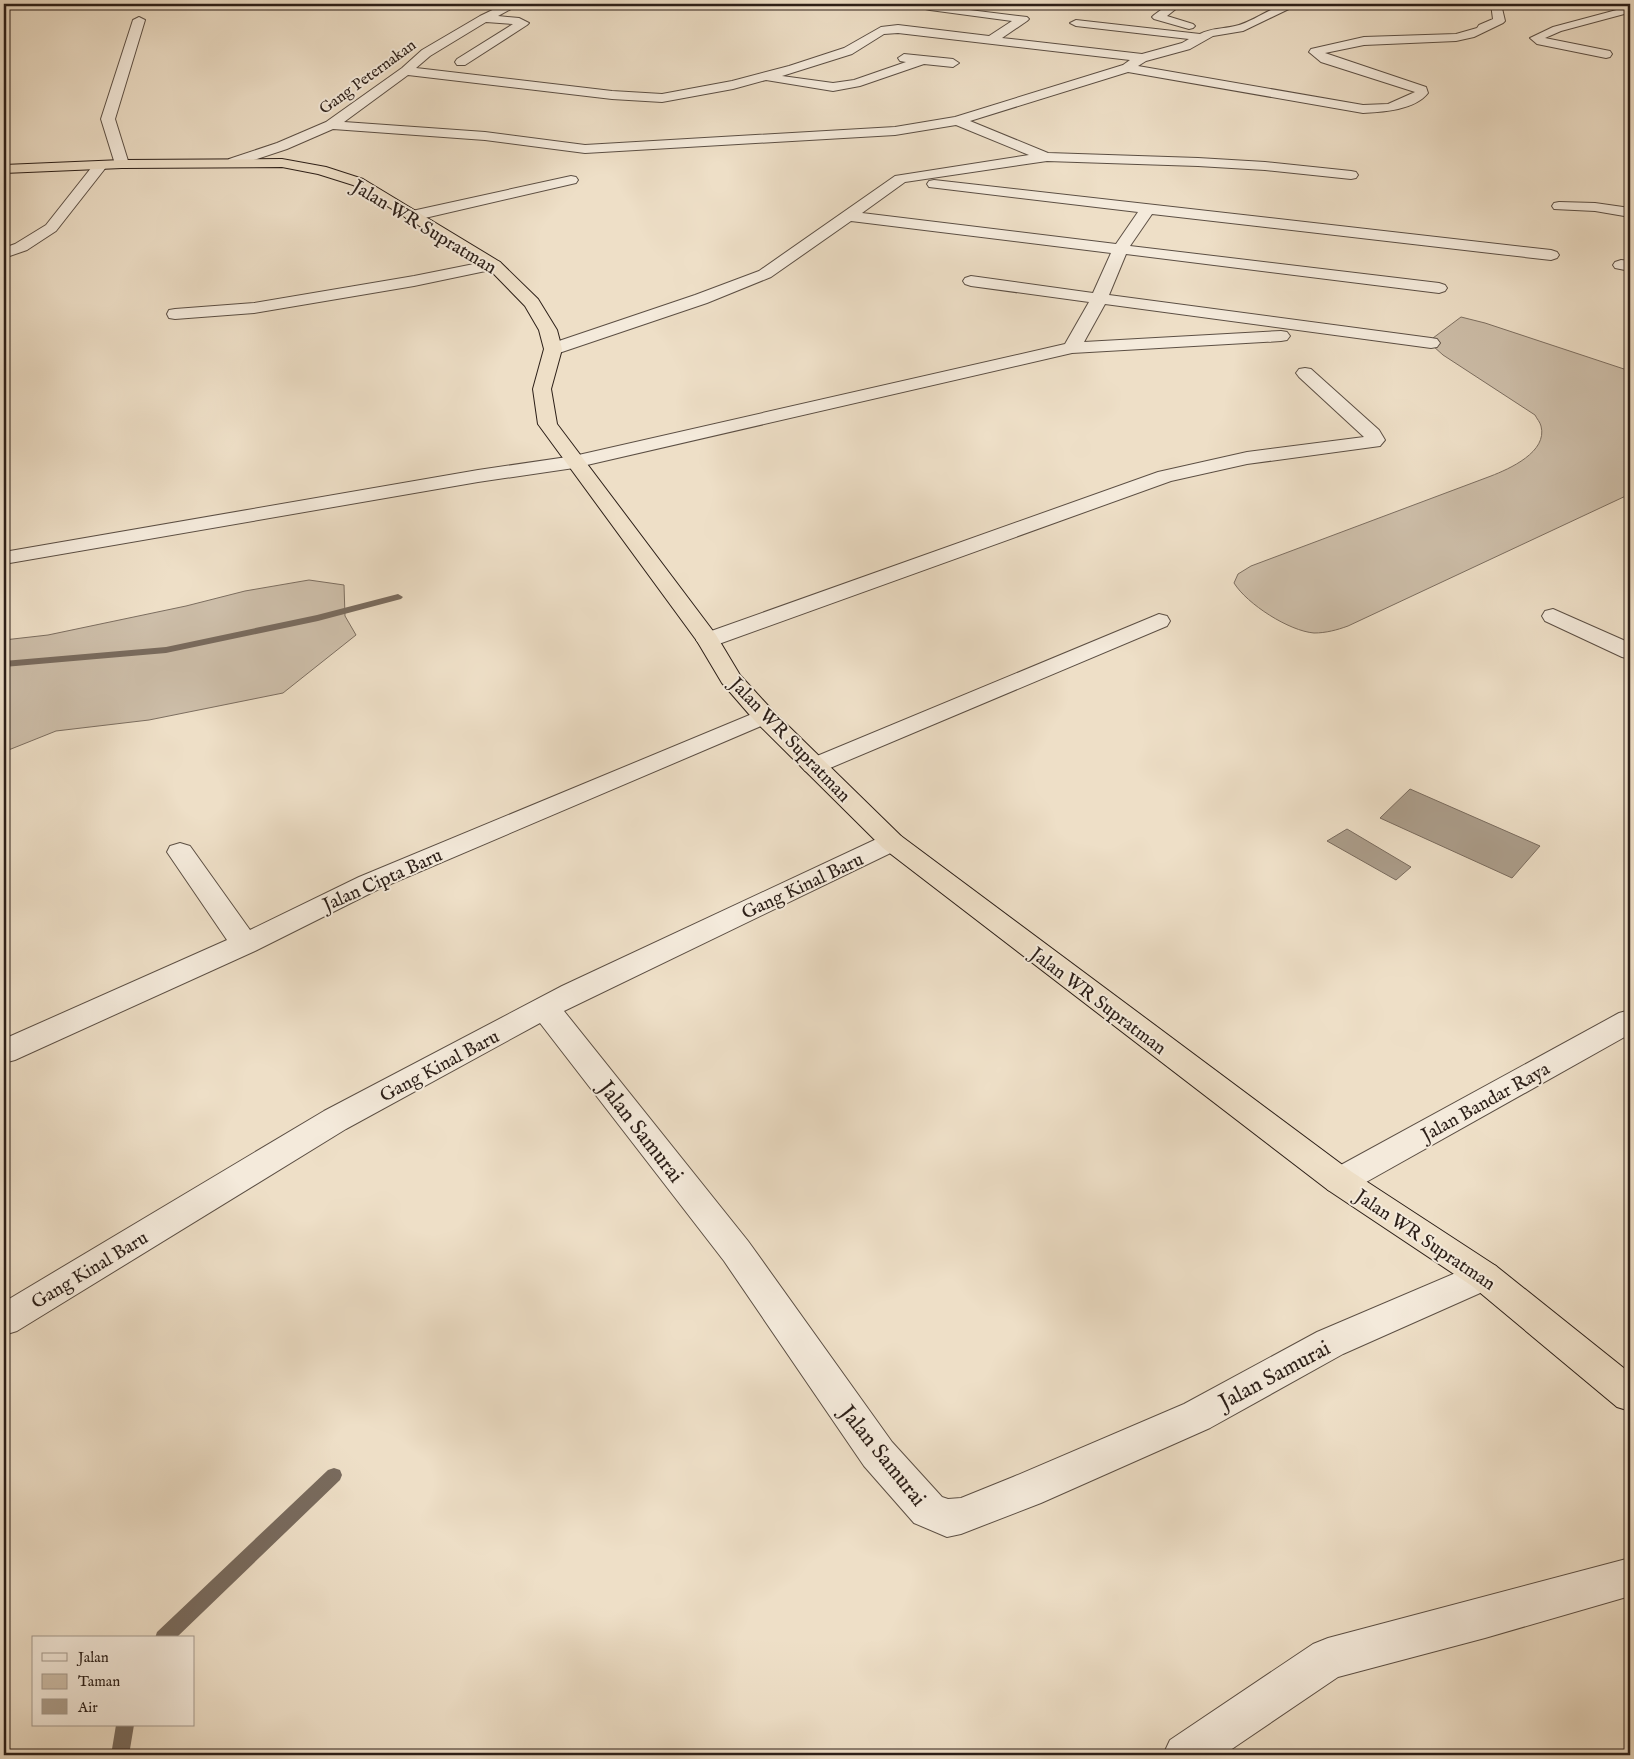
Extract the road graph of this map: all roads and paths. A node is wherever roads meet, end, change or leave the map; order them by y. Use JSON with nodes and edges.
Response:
{"nodes":[{"id":1,"x":514,"y":4,"type":"edge"},
{"id":2,"x":928,"y":4,"type":"edge"},
{"id":3,"x":1005,"y":4,"type":"edge"},
{"id":4,"x":1176,"y":4,"type":"edge"},
{"id":5,"x":1291,"y":4,"type":"edge"},
{"id":6,"x":1496,"y":4,"type":"edge"},
{"id":7,"x":1602,"y":6,"type":"dead end"},
{"id":8,"x":953,"y":10,"type":"junction"},
{"id":9,"x":1627,"y":10,"type":"edge"},
{"id":10,"x":990,"y":14,"type":"junction"},
{"id":11,"x":484,"y":18,"type":"junction"},
{"id":12,"x":140,"y":20,"type":"dead end"},
{"id":13,"x":1076,"y":23,"type":"dead end"},
{"id":14,"x":1119,"y":28,"type":"junction"},
{"id":15,"x":921,"y":31,"type":"junction"},
{"id":16,"x":1206,"y":35,"type":"junction"},
{"id":17,"x":991,"y":40,"type":"junction"},
{"id":18,"x":1091,"y":42,"type":"dead end"},
{"id":19,"x":848,"y":51,"type":"junction"},
{"id":20,"x":867,"y":53,"type":"dead end"},
{"id":21,"x":1606,"y":54,"type":"dead end"},
{"id":22,"x":895,"y":56,"type":"dead end"},
{"id":23,"x":1142,"y":58,"type":"junction"},
{"id":24,"x":923,"y":60,"type":"junction"},
{"id":25,"x":461,"y":62,"type":"dead end"},
{"id":26,"x":953,"y":63,"type":"dead end"},
{"id":27,"x":1127,"y":68,"type":"junction"},
{"id":28,"x":406,"y":71,"type":"junction"},
{"id":29,"x":762,"y":76,"type":"junction"},
{"id":30,"x":957,"y":121,"type":"junction"},
{"id":31,"x":332,"y":125,"type":"junction"},
{"id":32,"x":1047,"y":157,"type":"junction"},
{"id":33,"x":234,"y":162,"type":"junction"},
{"id":34,"x":111,"y":165,"type":"junction"},
{"id":35,"x":4,"y":169,"type":"edge"},
{"id":36,"x":1351,"y":175,"type":"dead end"},
{"id":37,"x":572,"y":180,"type":"dead end"},
{"id":38,"x":900,"y":180,"type":"junction"},
{"id":39,"x":1560,"y":206,"type":"dead end"},
{"id":40,"x":1148,"y":209,"type":"junction"},
{"id":41,"x":1630,"y":213,"type":"edge"},
{"id":42,"x":412,"y":216,"type":"junction"},
{"id":43,"x":850,"y":216,"type":"junction"},
{"id":44,"x":1120,"y":249,"type":"junction"},
{"id":45,"x":4,"y":253,"type":"edge"},
{"id":46,"x":1551,"y":255,"type":"dead end"},
{"id":47,"x":494,"y":265,"type":"junction"},
{"id":48,"x":971,"y":281,"type":"dead end"},
{"id":49,"x":1439,"y":288,"type":"dead end"},
{"id":50,"x":1099,"y":299,"type":"junction"},
{"id":51,"x":175,"y":314,"type":"dead end"},
{"id":52,"x":1342,"y":332,"type":"junction"},
{"id":53,"x":1431,"y":343,"type":"dead end"},
{"id":54,"x":1072,"y":348,"type":"junction"},
{"id":55,"x":553,"y":349,"type":"junction"},
{"id":56,"x":1305,"y":373,"type":"dead end"},
{"id":57,"x":574,"y":462,"type":"junction"},
{"id":58,"x":4,"y":558,"type":"edge"},
{"id":59,"x":1553,"y":616,"type":"dead end"},
{"id":60,"x":1159,"y":620,"type":"dead end"},
{"id":61,"x":708,"y":640,"type":"junction"},
{"id":62,"x":1630,"y":652,"type":"edge"},
{"id":63,"x":764,"y":716,"type":"junction"},
{"id":64,"x":814,"y":766,"type":"junction"},
{"id":65,"x":892,"y":842,"type":"junction"},
{"id":66,"x":180,"y":852,"type":"dead end"},
{"id":67,"x":245,"y":944,"type":"junction"},
{"id":68,"x":545,"y":1008,"type":"junction"},
{"id":69,"x":1630,"y":1022,"type":"edge"},
{"id":70,"x":4,"y":1052,"type":"edge"},
{"id":71,"x":1340,"y":1182,"type":"junction"},
{"id":72,"x":1484,"y":1276,"type":"junction"},
{"id":73,"x":4,"y":1320,"type":"edge"},
{"id":74,"x":1630,"y":1395,"type":"edge"},
{"id":75,"x":1630,"y":1577,"type":"edge"},
{"id":76,"x":1185,"y":1755,"type":"edge"}],
"edges":[{"from":1,"to":11,"type":"street","name":"Gang Peternakan"},
{"from":2,"to":8,"type":"street"},
{"from":3,"to":10,"type":"street"},
{"from":4,"to":16,"type":"street"},
{"from":5,"to":16,"type":"street"},
{"from":6,"to":27,"type":"street"},
{"from":7,"to":9,"type":"street"},
{"from":8,"to":10,"type":"street"},
{"from":8,"to":15,"type":"street"},
{"from":9,"to":21,"type":"street"},
{"from":10,"to":17,"type":"street"},
{"from":11,"to":25,"type":"street"},
{"from":11,"to":28,"type":"street","name":"Gang Peternakan"},
{"from":12,"to":34,"type":"street"},
{"from":13,"to":14,"type":"street"},
{"from":14,"to":16,"type":"street"},
{"from":14,"to":18,"type":"street"},
{"from":15,"to":17,"type":"street"},
{"from":15,"to":19,"type":"street"},
{"from":16,"to":23,"type":"street"},
{"from":17,"to":23,"type":"street"},
{"from":19,"to":20,"type":"street"},
{"from":19,"to":29,"type":"street"},
{"from":22,"to":24,"type":"street"},
{"from":23,"to":27,"type":"street"},
{"from":24,"to":26,"type":"street"},
{"from":24,"to":29,"type":"street"},
{"from":27,"to":30,"type":"street"},
{"from":28,"to":29,"type":"street"},
{"from":28,"to":31,"type":"street","name":"Gang Peternakan"},
{"from":30,"to":31,"type":"street"},
{"from":30,"to":32,"type":"street"},
{"from":31,"to":33,"type":"street","name":"Gang Peternakan"},
{"from":32,"to":36,"type":"street"},
{"from":32,"to":38,"type":"street"},
{"from":33,"to":34,"type":"highway","name":"Jalan WR Supratman"},
{"from":33,"to":42,"type":"highway","name":"Jalan WR Supratman"},
{"from":34,"to":35,"type":"highway","name":"Jalan WR Supratman"},
{"from":34,"to":45,"type":"street"},
{"from":37,"to":42,"type":"street"},
{"from":38,"to":40,"type":"street"},
{"from":38,"to":43,"type":"street"},
{"from":39,"to":41,"type":"street"},
{"from":40,"to":44,"type":"street"},
{"from":40,"to":46,"type":"street"},
{"from":42,"to":47,"type":"highway","name":"Jalan WR Supratman"},
{"from":43,"to":44,"type":"street"},
{"from":43,"to":55,"type":"street"},
{"from":44,"to":49,"type":"street"},
{"from":44,"to":50,"type":"street"},
{"from":47,"to":51,"type":"street"},
{"from":47,"to":55,"type":"highway","name":"Jalan WR Supratman"},
{"from":48,"to":50,"type":"street"},
{"from":50,"to":52,"type":"street"},
{"from":50,"to":54,"type":"street"},
{"from":52,"to":53,"type":"street"},
{"from":52,"to":54,"type":"street"},
{"from":54,"to":57,"type":"street"},
{"from":55,"to":57,"type":"highway","name":"Jalan WR Supratman"},
{"from":56,"to":61,"type":"street"},
{"from":57,"to":58,"type":"street"},
{"from":57,"to":61,"type":"highway","name":"Jalan WR Supratman"},
{"from":59,"to":62,"type":"street"},
{"from":60,"to":64,"type":"street"},
{"from":61,"to":63,"type":"highway","name":"Jalan WR Supratman"},
{"from":63,"to":64,"type":"highway","name":"Jalan WR Supratman"},
{"from":63,"to":67,"type":"street","name":"Jalan Cipta Baru"},
{"from":64,"to":65,"type":"highway","name":"Jalan WR Supratman"},
{"from":65,"to":68,"type":"street","name":"Gang Kinal Baru"},
{"from":65,"to":71,"type":"highway","name":"Jalan WR Supratman"},
{"from":66,"to":67,"type":"street"},
{"from":67,"to":70,"type":"street","name":"Jalan Cipta Baru"},
{"from":68,"to":72,"type":"street","name":"Jalan Samurai"},
{"from":68,"to":73,"type":"street","name":"Gang Kinal Baru"},
{"from":69,"to":71,"type":"street","name":"Jalan Bandar Raya"},
{"from":71,"to":72,"type":"highway","name":"Jalan WR Supratman"},
{"from":72,"to":74,"type":"highway","name":"Jalan WR Supratman"},
{"from":75,"to":76,"type":"street"}]}
